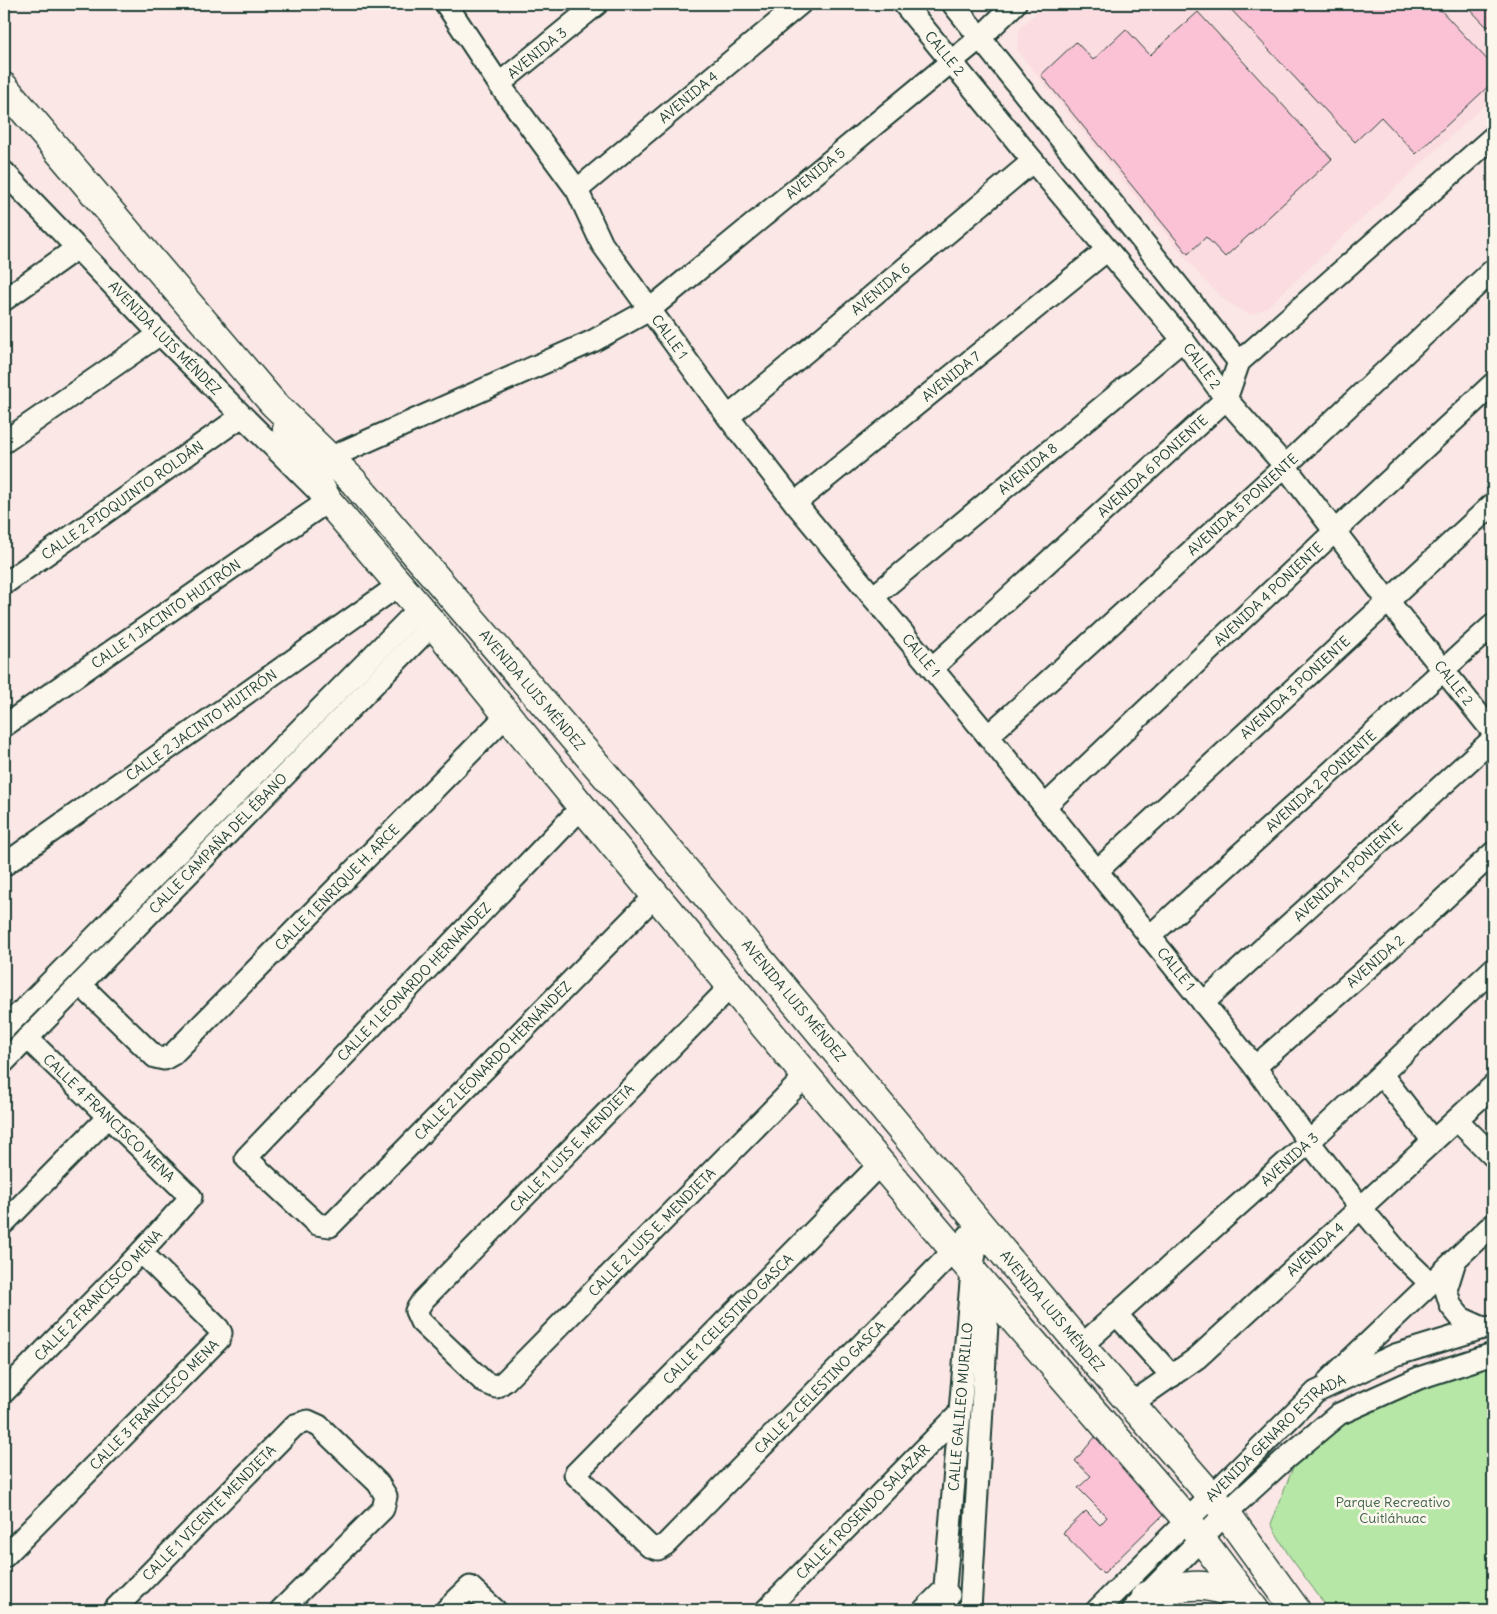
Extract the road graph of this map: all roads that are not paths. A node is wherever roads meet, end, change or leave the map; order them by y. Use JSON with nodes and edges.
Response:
{"nodes":[{"id":1,"x":446,"y":4,"type":"edge"},
{"id":2,"x":597,"y":4,"type":"edge"},
{"id":3,"x":800,"y":4,"type":"edge"},
{"id":4,"x":904,"y":4,"type":"edge"},
{"id":5,"x":953,"y":4,"type":"edge"},
{"id":6,"x":1015,"y":4,"type":"edge"},
{"id":7,"x":980,"y":38,"type":"junction"},
{"id":8,"x":951,"y":61,"type":"junction"},
{"id":9,"x":499,"y":84,"type":"junction"},
{"id":10,"x":4,"y":87,"type":"edge"},
{"id":11,"x":1489,"y":148,"type":"edge"},
{"id":12,"x":1033,"y":161,"type":"junction"},
{"id":13,"x":4,"y":172,"type":"edge"},
{"id":14,"x":577,"y":190,"type":"junction"},
{"id":15,"x":77,"y":248,"type":"junction"},
{"id":16,"x":1107,"y":250,"type":"junction"},
{"id":17,"x":1493,"y":270,"type":"edge"},
{"id":18,"x":4,"y":300,"type":"edge"},
{"id":19,"x":649,"y":310,"type":"junction"},
{"id":20,"x":160,"y":334,"type":"junction"},
{"id":21,"x":1183,"y":340,"type":"junction"},
{"id":22,"x":1239,"y":362,"type":"junction"},
{"id":23,"x":1493,"y":384,"type":"edge"},
{"id":24,"x":1226,"y":398,"type":"junction"},
{"id":25,"x":273,"y":403,"type":"junction"},
{"id":26,"x":242,"y":416,"type":"junction"},
{"id":27,"x":728,"y":417,"type":"junction"},
{"id":28,"x":4,"y":442,"type":"edge"},
{"id":29,"x":329,"y":458,"type":"junction"},
{"id":30,"x":1285,"y":466,"type":"junction"},
{"id":31,"x":328,"y":501,"type":"junction"},
{"id":32,"x":795,"y":503,"type":"junction"},
{"id":33,"x":1493,"y":504,"type":"edge"},
{"id":34,"x":1335,"y":531,"type":"junction"},
{"id":35,"x":4,"y":584,"type":"edge"},
{"id":36,"x":399,"y":585,"type":"junction"},
{"id":37,"x":873,"y":597,"type":"junction"},
{"id":38,"x":1388,"y":601,"type":"junction"},
{"id":39,"x":426,"y":616,"type":"junction"},
{"id":40,"x":1493,"y":625,"type":"edge"},
{"id":41,"x":932,"y":668,"type":"junction"},
{"id":42,"x":1444,"y":671,"type":"junction"},
{"id":43,"x":507,"y":714,"type":"junction"},
{"id":44,"x":4,"y":726,"type":"edge"},
{"id":45,"x":1493,"y":732,"type":"edge"},
{"id":46,"x":988,"y":736,"type":"junction"},
{"id":47,"x":1493,"y":739,"type":"edge"},
{"id":48,"x":1045,"y":806,"type":"junction"},
{"id":49,"x":582,"y":807,"type":"junction"},
{"id":50,"x":1493,"y":853,"type":"edge"},
{"id":51,"x":4,"y":865,"type":"edge"},
{"id":52,"x":1096,"y":871,"type":"junction"},
{"id":53,"x":656,"y":895,"type":"junction"},
{"id":54,"x":1149,"y":937,"type":"junction"},
{"id":55,"x":1493,"y":968,"type":"edge"},
{"id":56,"x":80,"y":984,"type":"junction"},
{"id":57,"x":731,"y":986,"type":"junction"},
{"id":58,"x":1203,"y":1003,"type":"junction"},
{"id":59,"x":4,"y":1029,"type":"edge"},
{"id":60,"x":27,"y":1038,"type":"junction"},
{"id":61,"x":4,"y":1062,"type":"edge"},
{"id":62,"x":1255,"y":1068,"type":"junction"},
{"id":63,"x":1382,"y":1075,"type":"junction"},
{"id":64,"x":806,"y":1076,"type":"junction"},
{"id":65,"x":1493,"y":1086,"type":"edge"},
{"id":66,"x":108,"y":1117,"type":"junction"},
{"id":67,"x":1457,"y":1120,"type":"junction"},
{"id":68,"x":1433,"y":1141,"type":"junction"},
{"id":69,"x":1309,"y":1142,"type":"junction"},
{"id":70,"x":1493,"y":1156,"type":"edge"},
{"id":71,"x":881,"y":1163,"type":"junction"},
{"id":72,"x":191,"y":1198,"type":"joint"},
{"id":73,"x":1361,"y":1208,"type":"junction"},
{"id":74,"x":4,"y":1223,"type":"edge"},
{"id":75,"x":980,"y":1224,"type":"junction"},
{"id":76,"x":1493,"y":1224,"type":"edge"},
{"id":77,"x":330,"y":1226,"type":"joint"},
{"id":78,"x":954,"y":1250,"type":"junction"},
{"id":79,"x":141,"y":1252,"type":"junction"},
{"id":80,"x":1456,"y":1259,"type":"junction"},
{"id":81,"x":980,"y":1281,"type":"junction"},
{"id":82,"x":1430,"y":1283,"type":"junction"},
{"id":83,"x":1116,"y":1314,"type":"junction"},
{"id":84,"x":1488,"y":1327,"type":"edge"},
{"id":85,"x":1081,"y":1346,"type":"junction"},
{"id":86,"x":1493,"y":1354,"type":"edge"},
{"id":87,"x":1172,"y":1376,"type":"junction"},
{"id":88,"x":496,"y":1387,"type":"joint"},
{"id":89,"x":4,"y":1392,"type":"edge"},
{"id":90,"x":1316,"y":1392,"type":"junction"},
{"id":91,"x":1130,"y":1404,"type":"junction"},
{"id":92,"x":959,"y":1414,"type":"junction"},
{"id":93,"x":1219,"y":1505,"type":"junction"},
{"id":94,"x":1194,"y":1530,"type":"junction"},
{"id":95,"x":658,"y":1550,"type":"joint"},
{"id":96,"x":4,"y":1557,"type":"edge"},
{"id":97,"x":943,"y":1600,"type":"edge"},
{"id":98,"x":1139,"y":1603,"type":"edge"},
{"id":99,"x":1251,"y":1606,"type":"edge"},
{"id":100,"x":114,"y":1610,"type":"edge"},
{"id":101,"x":281,"y":1610,"type":"edge"},
{"id":102,"x":446,"y":1610,"type":"edge"},
{"id":103,"x":495,"y":1610,"type":"edge"},
{"id":104,"x":766,"y":1610,"type":"edge"},
{"id":105,"x":924,"y":1610,"type":"edge"},
{"id":106,"x":964,"y":1610,"type":"edge"},
{"id":107,"x":970,"y":1610,"type":"edge"},
{"id":108,"x":1097,"y":1610,"type":"edge"},
{"id":109,"x":1296,"y":1610,"type":"edge"}],
"edges":[{"from":1,"to":9,"type":"street","name":"CALLE 1"},
{"from":2,"to":9,"type":"street","name":"AVENIDA 3"},
{"from":3,"to":14,"type":"street","name":"AVENIDA 4"},
{"from":4,"to":8,"type":"street","name":"CALLE 2"},
{"from":5,"to":7,"type":"street"},
{"from":6,"to":7,"type":"street","name":"AVENIDA 5"},
{"from":7,"to":8,"type":"street","name":"AVENIDA 5"},
{"from":7,"to":22,"type":"street"},
{"from":8,"to":12,"type":"street","name":"CALLE 2"},
{"from":8,"to":19,"type":"street","name":"AVENIDA 5"},
{"from":9,"to":14,"type":"street","name":"CALLE 1"},
{"from":10,"to":25,"type":"main road","name":"AVENIDA LUIS MÉNDEZ"},
{"from":11,"to":22,"type":"street","name":"AVENIDA 6 PONIENTE"},
{"from":12,"to":16,"type":"street","name":"CALLE 2"},
{"from":12,"to":27,"type":"street","name":"AVENIDA 6"},
{"from":13,"to":15,"type":"street","name":"AVENIDA LUIS MÉNDEZ"},
{"from":14,"to":19,"type":"street","name":"CALLE 1"},
{"from":15,"to":18,"type":"street"},
{"from":15,"to":20,"type":"street","name":"AVENIDA LUIS MÉNDEZ"},
{"from":16,"to":21,"type":"street","name":"CALLE 2"},
{"from":16,"to":32,"type":"street","name":"AVENIDA 7"},
{"from":17,"to":30,"type":"street","name":"AVENIDA 5 PONIENTE"},
{"from":19,"to":27,"type":"street","name":"CALLE 1"},
{"from":19,"to":29,"type":"street","name":"AVENIDA 5"},
{"from":20,"to":26,"type":"street","name":"AVENIDA LUIS MÉNDEZ"},
{"from":20,"to":28,"type":"street"},
{"from":21,"to":24,"type":"street","name":"CALLE 2"},
{"from":21,"to":37,"type":"street","name":"AVENIDA 8"},
{"from":22,"to":24,"type":"street","name":"AVENIDA 6 PONIENTE"},
{"from":23,"to":34,"type":"street","name":"AVENIDA 4 PONIENTE"},
{"from":24,"to":30,"type":"street","name":"CALLE 2"},
{"from":24,"to":41,"type":"street","name":"AVENIDA 6 PONIENTE"},
{"from":25,"to":29,"type":"main road","name":"AVENIDA LUIS MÉNDEZ"},
{"from":25,"to":31,"type":"main road","name":"AVENIDA LUIS MÉNDEZ"},
{"from":26,"to":31,"type":"street","name":"AVENIDA LUIS MÉNDEZ"},
{"from":26,"to":35,"type":"street","name":"CALLE 2 PIOQUINTO ROLDÁN"},
{"from":27,"to":32,"type":"street","name":"CALLE 1"},
{"from":29,"to":75,"type":"main road","name":"AVENIDA LUIS MÉNDEZ"},
{"from":30,"to":34,"type":"street","name":"CALLE 2"},
{"from":30,"to":46,"type":"street","name":"AVENIDA 5 PONIENTE"},
{"from":31,"to":36,"type":"main road","name":"AVENIDA LUIS MÉNDEZ"},
{"from":31,"to":44,"type":"street","name":"CALLE 1 JACINTO HUITRÓN"},
{"from":32,"to":37,"type":"street","name":"CALLE 1"},
{"from":33,"to":38,"type":"street","name":"AVENIDA 3 PONIENTE"},
{"from":34,"to":38,"type":"street","name":"CALLE 2"},
{"from":34,"to":48,"type":"street","name":"AVENIDA 4 PONIENTE"},
{"from":36,"to":39,"type":"main road","name":"AVENIDA LUIS MÉNDEZ"},
{"from":36,"to":51,"type":"street","name":"CALLE 2 JACINTO HUITRÓN"},
{"from":37,"to":41,"type":"street","name":"CALLE 1"},
{"from":38,"to":42,"type":"street","name":"CALLE 2"},
{"from":38,"to":52,"type":"street","name":"AVENIDA 3 PONIENTE"},
{"from":39,"to":43,"type":"main road","name":"AVENIDA LUIS MÉNDEZ"},
{"from":39,"to":56,"type":"street","name":"CALLE CAMPAÑA DEL ÉBANO"},
{"from":39,"to":59,"type":"street","name":"CALLE CAMPAÑA DEL ÉBANO"},
{"from":40,"to":42,"type":"street","name":"AVENIDA 2 PONIENTE"},
{"from":41,"to":46,"type":"street","name":"CALLE 1"},
{"from":42,"to":45,"type":"street","name":"CALLE 2"},
{"from":42,"to":54,"type":"street","name":"AVENIDA 2 PONIENTE"},
{"from":43,"to":49,"type":"main road","name":"AVENIDA LUIS MÉNDEZ"},
{"from":43,"to":56,"type":"street","name":"CALLE 1 ENRIQUE H. ARCE"},
{"from":46,"to":48,"type":"street","name":"CALLE 1"},
{"from":47,"to":58,"type":"street","name":"AVENIDA 1 PONIENTE"},
{"from":48,"to":52,"type":"street","name":"CALLE 1"},
{"from":49,"to":53,"type":"main road","name":"AVENIDA LUIS MÉNDEZ"},
{"from":49,"to":77,"type":"street","name":"CALLE 1 LEONARDO HERNÁNDEZ"},
{"from":50,"to":62,"type":"street","name":"AVENIDA 2"},
{"from":52,"to":54,"type":"street","name":"CALLE 1"},
{"from":53,"to":57,"type":"main road","name":"AVENIDA LUIS MÉNDEZ"},
{"from":53,"to":77,"type":"street","name":"CALLE 2 LEONARDO HERNÁNDEZ"},
{"from":54,"to":58,"type":"street","name":"CALLE 1"},
{"from":55,"to":63,"type":"street","name":"AVENIDA 3"},
{"from":56,"to":60,"type":"street","name":"CALLE CAMPAÑA DEL ÉBANO"},
{"from":57,"to":64,"type":"main road","name":"AVENIDA LUIS MÉNDEZ"},
{"from":57,"to":88,"type":"street","name":"CALLE 1 LUIS E. MENDIETA"},
{"from":58,"to":62,"type":"street","name":"CALLE 1"},
{"from":60,"to":61,"type":"street","name":"CALLE CAMPAÑA DEL ÉBANO"},
{"from":60,"to":66,"type":"street","name":"CALLE 4 FRANCISCO MENA"},
{"from":62,"to":69,"type":"street","name":"CALLE 1"},
{"from":63,"to":68,"type":"street"},
{"from":63,"to":69,"type":"street","name":"AVENIDA 3"},
{"from":64,"to":71,"type":"main road","name":"AVENIDA LUIS MÉNDEZ"},
{"from":64,"to":88,"type":"street","name":"CALLE 2 LUIS E. MENDIETA"},
{"from":65,"to":67,"type":"street","name":"AVENIDA 4"},
{"from":66,"to":72,"type":"street","name":"CALLE 4 FRANCISCO MENA"},
{"from":66,"to":74,"type":"street"},
{"from":67,"to":68,"type":"street","name":"AVENIDA 4"},
{"from":67,"to":70,"type":"street"},
{"from":68,"to":73,"type":"street","name":"AVENIDA 4"},
{"from":69,"to":73,"type":"street","name":"CALLE 1"},
{"from":69,"to":83,"type":"street","name":"AVENIDA 3"},
{"from":71,"to":78,"type":"main road","name":"AVENIDA LUIS MÉNDEZ"},
{"from":71,"to":95,"type":"street","name":"CALLE 1 CELESTINO GASCA"},
{"from":72,"to":79,"type":"street","name":"CALLE 2 FRANCISCO MENA"},
{"from":73,"to":82,"type":"street","name":"CALLE 1"},
{"from":73,"to":87,"type":"street","name":"AVENIDA 4"},
{"from":75,"to":78,"type":"street","name":"CALLE 2 CELESTINO GASCA"},
{"from":75,"to":81,"type":"street","name":"CALLE GALILEO MURILLO"},
{"from":75,"to":85,"type":"main road","name":"AVENIDA LUIS MÉNDEZ"},
{"from":76,"to":80,"type":"street"},
{"from":78,"to":81,"type":"main road","name":"AVENIDA LUIS MÉNDEZ"},
{"from":78,"to":95,"type":"street","name":"CALLE 2 CELESTINO GASCA"},
{"from":79,"to":89,"type":"street","name":"CALLE 2 FRANCISCO MENA"},
{"from":79,"to":96,"type":"street","name":"CALLE 3 FRANCISCO MENA"},
{"from":80,"to":82,"type":"street"},
{"from":80,"to":84,"type":"street"},
{"from":81,"to":92,"type":"street","name":"CALLE GALILEO MURILLO"},
{"from":81,"to":94,"type":"main road","name":"AVENIDA LUIS MÉNDEZ"},
{"from":81,"to":107,"type":"street","name":"CALLE GALILEO MURILLO"},
{"from":82,"to":90,"type":"street"},
{"from":83,"to":85,"type":"street","name":"AVENIDA 3"},
{"from":83,"to":87,"type":"street"},
{"from":84,"to":90,"type":"street","name":"AVENIDA GENARO ESTRADA"},
{"from":85,"to":91,"type":"main road","name":"AVENIDA LUIS MÉNDEZ"},
{"from":86,"to":93,"type":"street","name":"AVENIDA GENARO ESTRADA"},
{"from":87,"to":91,"type":"street","name":"AVENIDA 4"},
{"from":90,"to":93,"type":"street","name":"AVENIDA GENARO ESTRADA"},
{"from":91,"to":93,"type":"main road","name":"AVENIDA LUIS MÉNDEZ"},
{"from":92,"to":97,"type":"street","name":"CALLE GALILEO MURILLO"},
{"from":92,"to":104,"type":"street","name":"CALLE 1 ROSENDO SALAZAR"},
{"from":93,"to":94,"type":"street","name":"AVENIDA GENARO ESTRADA"},
{"from":93,"to":109,"type":"main road","name":"AVENIDA LUIS MÉNDEZ"},
{"from":94,"to":98,"type":"street","name":"AVENIDA GENARO ESTRADA"},
{"from":94,"to":99,"type":"main road","name":"AVENIDA LUIS MÉNDEZ"},
{"from":94,"to":108,"type":"street","name":"AVENIDA GENARO ESTRADA"},
{"from":97,"to":105,"type":"street"},
{"from":97,"to":106,"type":"street"},
{"from":98,"to":99,"type":"main road"},
{"from":100,"to":101,"type":"street","name":"CALLE 1 VICENTE MENDIETA"},
{"from":102,"to":103,"type":"street"}]}
